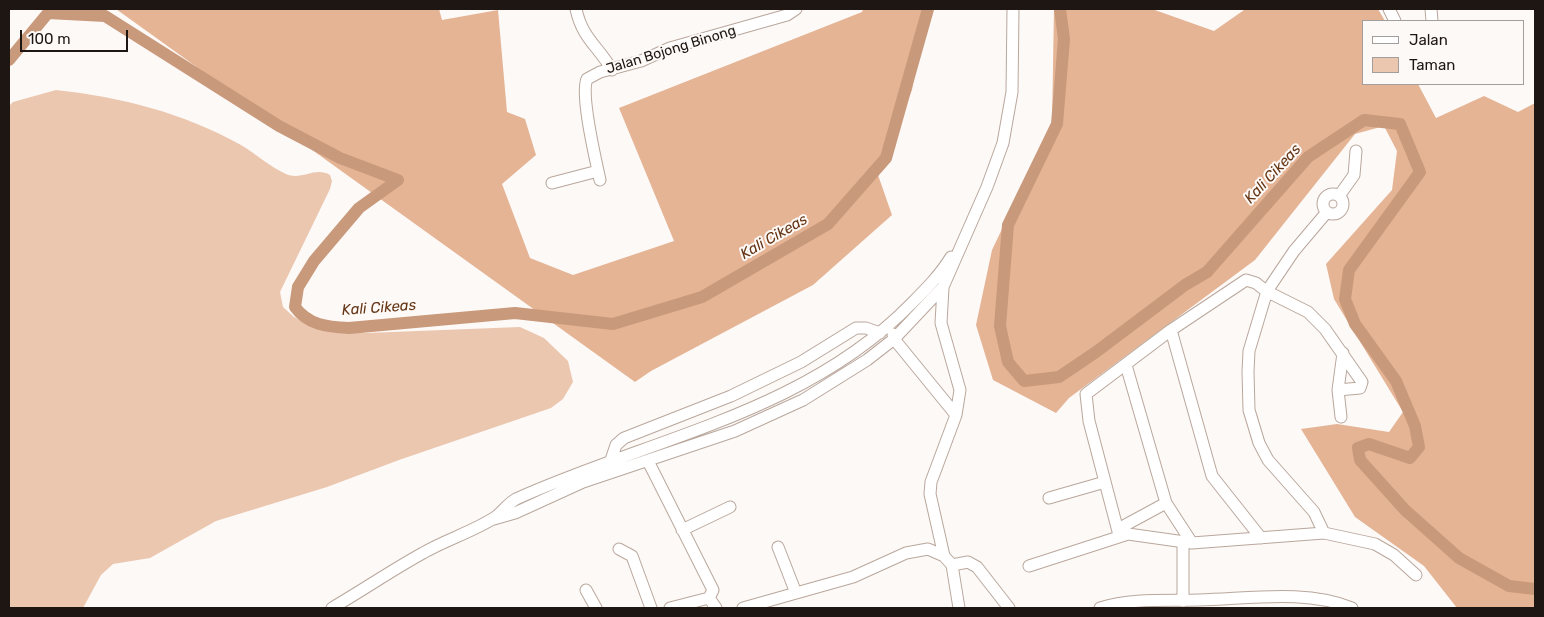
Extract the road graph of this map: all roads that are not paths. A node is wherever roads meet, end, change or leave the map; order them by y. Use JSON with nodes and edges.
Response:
{"nodes":[{"id":1,"x":576,"y":9,"type":"edge"},
{"id":2,"x":796,"y":9,"type":"edge"},
{"id":3,"x":1013,"y":9,"type":"edge"},
{"id":4,"x":612,"y":70,"type":"junction"},
{"id":5,"x":1356,"y":150,"type":"dead end"},
{"id":6,"x":552,"y":183,"type":"dead end"},
{"id":7,"x":938,"y":284,"type":"junction"},
{"id":8,"x":1267,"y":291,"type":"junction"},
{"id":9,"x":891,"y":324,"type":"junction"},
{"id":10,"x":1171,"y":330,"type":"junction"},
{"id":11,"x":880,"y":333,"type":"junction"},
{"id":12,"x":894,"y":339,"type":"junction"},
{"id":13,"x":1343,"y":353,"type":"junction"},
{"id":14,"x":1126,"y":365,"type":"junction"},
{"id":15,"x":1338,"y":390,"type":"junction"},
{"id":16,"x":956,"y":415,"type":"junction"},
{"id":17,"x":1342,"y":417,"type":"dead end"},
{"id":18,"x":611,"y":460,"type":"junction"},
{"id":19,"x":648,"y":461,"type":"junction"},
{"id":20,"x":1105,"y":482,"type":"junction"},
{"id":21,"x":1050,"y":498,"type":"dead end"},
{"id":22,"x":1166,"y":503,"type":"junction"},
{"id":23,"x":730,"y":507,"type":"dead end"},
{"id":24,"x":494,"y":519,"type":"junction"},
{"id":25,"x":682,"y":530,"type":"junction"},
{"id":26,"x":1119,"y":532,"type":"junction"},
{"id":27,"x":1324,"y":533,"type":"junction"},
{"id":28,"x":1261,"y":538,"type":"junction"},
{"id":29,"x":1187,"y":542,"type":"junction"},
{"id":30,"x":778,"y":547,"type":"dead end"},
{"id":31,"x":619,"y":549,"type":"dead end"},
{"id":32,"x":944,"y":556,"type":"junction"},
{"id":33,"x":952,"y":566,"type":"junction"},
{"id":34,"x":1029,"y":566,"type":"dead end"},
{"id":35,"x":1416,"y":575,"type":"dead end"},
{"id":36,"x":586,"y":590,"type":"dead end"},
{"id":37,"x":796,"y":593,"type":"junction"},
{"id":38,"x":709,"y":598,"type":"junction"},
{"id":39,"x":1183,"y":601,"type":"junction"},
{"id":40,"x":332,"y":608,"type":"edge"},
{"id":41,"x":596,"y":608,"type":"edge"},
{"id":42,"x":651,"y":608,"type":"edge"},
{"id":43,"x":670,"y":608,"type":"edge"},
{"id":44,"x":716,"y":608,"type":"edge"},
{"id":45,"x":743,"y":608,"type":"edge"},
{"id":46,"x":959,"y":608,"type":"edge"},
{"id":47,"x":1009,"y":608,"type":"edge"},
{"id":48,"x":1100,"y":608,"type":"edge"},
{"id":49,"x":1352,"y":608,"type":"edge"}],
"edges":[{"from":1,"to":4,"type":"street"},
{"from":2,"to":4,"type":"street","name":"Jalan Bojong Binong"},
{"from":3,"to":7,"type":"street"},
{"from":4,"to":6,"type":"street","name":"Jalan Bojong Binong"},
{"from":5,"to":8,"type":"street"},
{"from":7,"to":9,"type":"street"},
{"from":7,"to":12,"type":"street"},
{"from":7,"to":16,"type":"street"},
{"from":8,"to":10,"type":"street"},
{"from":8,"to":13,"type":"street"},
{"from":8,"to":27,"type":"street"},
{"from":9,"to":11,"type":"street"},
{"from":9,"to":12,"type":"street"},
{"from":10,"to":14,"type":"street"},
{"from":10,"to":28,"type":"street"},
{"from":11,"to":18,"type":"street"},
{"from":11,"to":18,"type":"street"},
{"from":12,"to":16,"type":"street"},
{"from":12,"to":19,"type":"street"},
{"from":13,"to":15,"type":"street"},
{"from":13,"to":15,"type":"street"},
{"from":14,"to":20,"type":"street"},
{"from":14,"to":22,"type":"street"},
{"from":15,"to":17,"type":"street"},
{"from":16,"to":32,"type":"street"},
{"from":18,"to":24,"type":"street"},
{"from":19,"to":24,"type":"street"},
{"from":19,"to":25,"type":"street"},
{"from":20,"to":21,"type":"street"},
{"from":20,"to":26,"type":"street"},
{"from":22,"to":26,"type":"street"},
{"from":22,"to":29,"type":"street"},
{"from":23,"to":25,"type":"street"},
{"from":24,"to":40,"type":"street"},
{"from":25,"to":38,"type":"street"},
{"from":26,"to":29,"type":"street"},
{"from":26,"to":34,"type":"street"},
{"from":27,"to":28,"type":"street"},
{"from":27,"to":35,"type":"street"},
{"from":28,"to":29,"type":"street"},
{"from":29,"to":39,"type":"street"},
{"from":30,"to":37,"type":"street"},
{"from":31,"to":42,"type":"street"},
{"from":32,"to":33,"type":"street"},
{"from":32,"to":37,"type":"street"},
{"from":33,"to":46,"type":"street"},
{"from":33,"to":47,"type":"street"},
{"from":36,"to":41,"type":"street"},
{"from":37,"to":45,"type":"street"},
{"from":38,"to":43,"type":"street"},
{"from":38,"to":44,"type":"street"},
{"from":39,"to":48,"type":"street"},
{"from":39,"to":49,"type":"street"}]}
